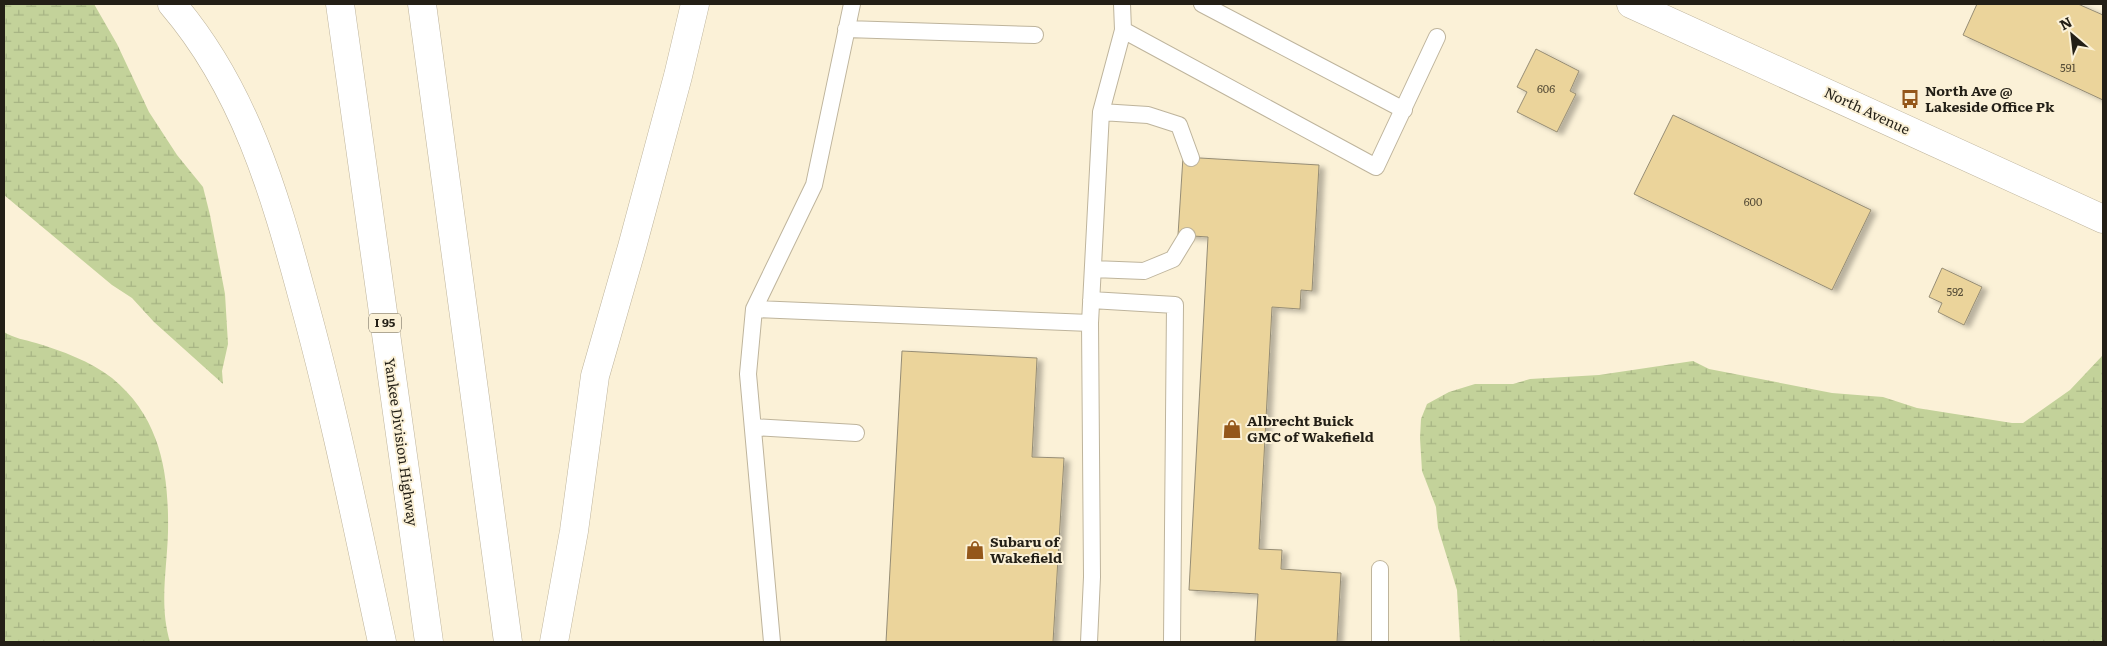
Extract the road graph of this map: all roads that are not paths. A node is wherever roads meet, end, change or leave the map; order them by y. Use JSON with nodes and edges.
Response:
{"nodes":[{"id":1,"x":172,"y":4,"type":"edge"},
{"id":2,"x":340,"y":4,"type":"edge"},
{"id":3,"x":422,"y":4,"type":"edge"},
{"id":4,"x":695,"y":4,"type":"edge"},
{"id":5,"x":706,"y":4,"type":"edge"},
{"id":6,"x":852,"y":4,"type":"edge"},
{"id":7,"x":1122,"y":4,"type":"edge"},
{"id":8,"x":1202,"y":4,"type":"edge"},
{"id":9,"x":1631,"y":4,"type":"edge"},
{"id":10,"x":846,"y":29,"type":"junction"},
{"id":11,"x":1122,"y":30,"type":"junction"},
{"id":12,"x":1035,"y":35,"type":"dead end"},
{"id":13,"x":1438,"y":37,"type":"dead end"},
{"id":14,"x":678,"y":76,"type":"junction"},
{"id":15,"x":1404,"y":110,"type":"junction"},
{"id":16,"x":1101,"y":112,"type":"junction"},
{"id":17,"x":1191,"y":158,"type":"dead end"},
{"id":18,"x":2103,"y":219,"type":"edge"},
{"id":19,"x":1187,"y":236,"type":"dead end"},
{"id":20,"x":1093,"y":269,"type":"junction"},
{"id":21,"x":1091,"y":300,"type":"junction"},
{"id":22,"x":754,"y":309,"type":"junction"},
{"id":23,"x":1090,"y":323,"type":"junction"},
{"id":24,"x":754,"y":427,"type":"junction"},
{"id":25,"x":856,"y":433,"type":"dead end"},
{"id":26,"x":1380,"y":569,"type":"dead end"},
{"id":27,"x":382,"y":642,"type":"edge"},
{"id":28,"x":429,"y":642,"type":"edge"},
{"id":29,"x":508,"y":642,"type":"edge"},
{"id":30,"x":554,"y":642,"type":"edge"},
{"id":31,"x":772,"y":642,"type":"edge"},
{"id":32,"x":1089,"y":642,"type":"edge"},
{"id":33,"x":1172,"y":642,"type":"edge"},
{"id":34,"x":1380,"y":642,"type":"edge"}],
"edges":[{"from":1,"to":27,"type":"main road"},
{"from":2,"to":28,"type":"main road","name":"Yankee Division Highway","number":"I 95"},
{"from":3,"to":29,"type":"main road"},
{"from":4,"to":14,"type":"main road"},
{"from":5,"to":14,"type":"main road"},
{"from":6,"to":10,"type":"lane"},
{"from":7,"to":11,"type":"lane"},
{"from":8,"to":15,"type":"lane"},
{"from":9,"to":18,"type":"main road","name":"North Avenue"},
{"from":10,"to":12,"type":"lane"},
{"from":10,"to":22,"type":"lane"},
{"from":11,"to":15,"type":"lane"},
{"from":11,"to":16,"type":"lane"},
{"from":13,"to":15,"type":"lane"},
{"from":14,"to":30,"type":"main road"},
{"from":16,"to":17,"type":"lane"},
{"from":16,"to":20,"type":"lane"},
{"from":19,"to":20,"type":"lane"},
{"from":20,"to":21,"type":"lane"},
{"from":21,"to":23,"type":"lane"},
{"from":21,"to":33,"type":"lane"},
{"from":22,"to":23,"type":"lane"},
{"from":22,"to":24,"type":"lane"},
{"from":23,"to":32,"type":"lane"},
{"from":24,"to":25,"type":"lane"},
{"from":24,"to":31,"type":"lane"},
{"from":26,"to":34,"type":"lane"}]}
